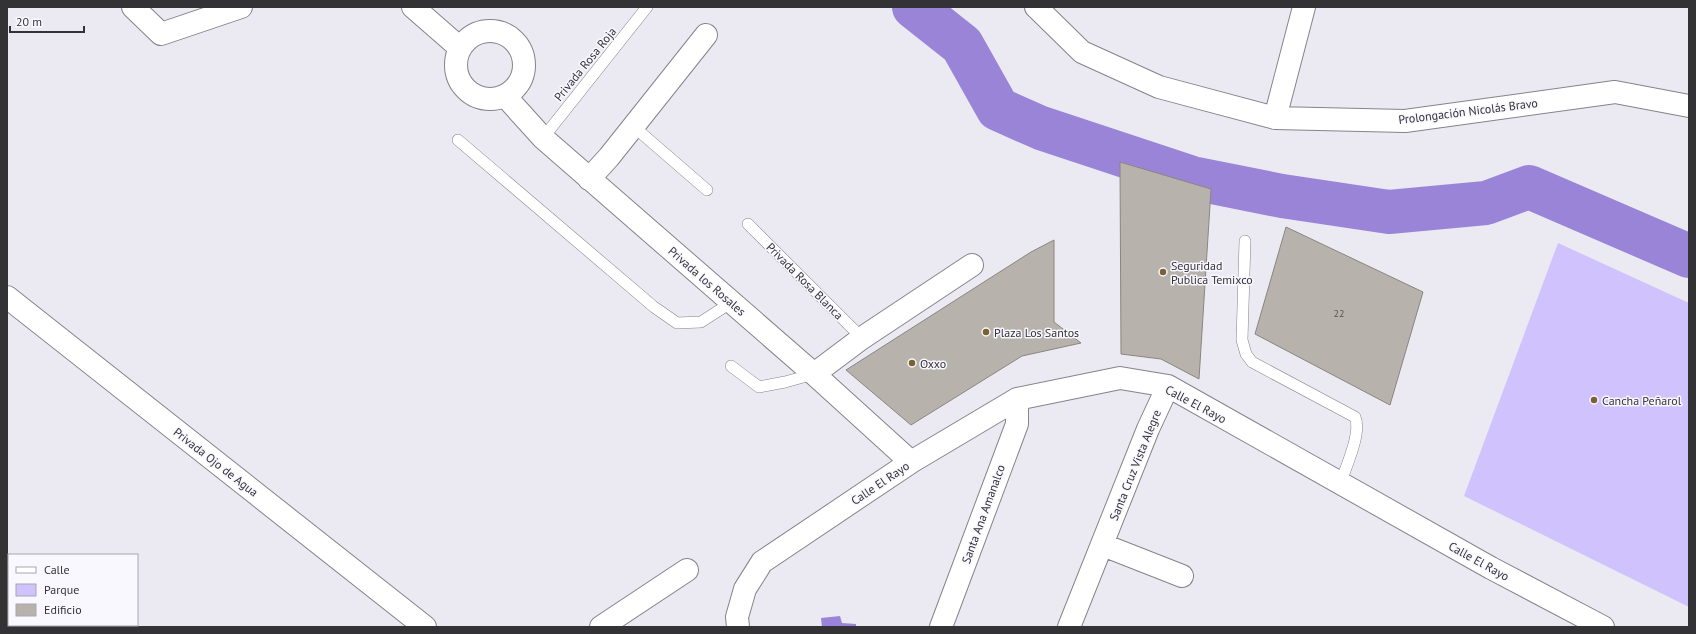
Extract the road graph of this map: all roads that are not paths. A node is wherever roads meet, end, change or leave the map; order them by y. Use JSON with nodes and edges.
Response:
{"nodes":[{"id":1,"x":133,"y":7,"type":"edge"},
{"id":2,"x":241,"y":7,"type":"edge"},
{"id":3,"x":413,"y":7,"type":"edge"},
{"id":4,"x":647,"y":7,"type":"edge"},
{"id":5,"x":1036,"y":7,"type":"edge"},
{"id":6,"x":1304,"y":7,"type":"edge"},
{"id":7,"x":706,"y":35,"type":"dead end"},
{"id":8,"x":460,"y":48,"type":"junction"},
{"id":9,"x":506,"y":97,"type":"junction"},
{"id":10,"x":1689,"y":106,"type":"edge"},
{"id":11,"x":1275,"y":118,"type":"junction"},
{"id":12,"x":633,"y":126,"type":"junction"},
{"id":13,"x":543,"y":138,"type":"junction"},
{"id":14,"x":458,"y":140,"type":"dead end"},
{"id":15,"x":589,"y":179,"type":"junction"},
{"id":16,"x":707,"y":190,"type":"dead end"},
{"id":17,"x":748,"y":224,"type":"dead end"},
{"id":18,"x":1245,"y":240,"type":"dead end"},
{"id":19,"x":972,"y":266,"type":"dead end"},
{"id":20,"x":7,"y":297,"type":"edge"},
{"id":21,"x":732,"y":302,"type":"junction"},
{"id":22,"x":862,"y":338,"type":"junction"},
{"id":23,"x":731,"y":366,"type":"dead end"},
{"id":24,"x":814,"y":374,"type":"junction"},
{"id":25,"x":1168,"y":386,"type":"junction"},
{"id":26,"x":1017,"y":399,"type":"junction"},
{"id":27,"x":911,"y":462,"type":"junction"},
{"id":28,"x":1340,"y":484,"type":"junction"},
{"id":29,"x":1103,"y":545,"type":"junction"},
{"id":30,"x":687,"y":570,"type":"dead end"},
{"id":31,"x":1182,"y":576,"type":"dead end"},
{"id":32,"x":425,"y":627,"type":"edge"},
{"id":33,"x":601,"y":627,"type":"edge"},
{"id":34,"x":738,"y":627,"type":"edge"},
{"id":35,"x":941,"y":627,"type":"edge"},
{"id":36,"x":1069,"y":627,"type":"edge"},
{"id":37,"x":1603,"y":627,"type":"edge"}],
"edges":[{"from":1,"to":2,"type":"street"},
{"from":3,"to":8,"type":"street"},
{"from":4,"to":13,"type":"lane","name":"Privada Rosa Roja"},
{"from":5,"to":11,"type":"street","name":"Prolongación Nicolás Bravo"},
{"from":6,"to":11,"type":"street"},
{"from":7,"to":12,"type":"street"},
{"from":8,"to":9,"type":"street"},
{"from":8,"to":9,"type":"street"},
{"from":9,"to":13,"type":"street","name":"Privada los Rosales"},
{"from":10,"to":11,"type":"street","name":"Prolongación Nicolás Bravo"},
{"from":12,"to":15,"type":"street"},
{"from":12,"to":16,"type":"lane"},
{"from":13,"to":15,"type":"street","name":"Privada los Rosales"},
{"from":14,"to":21,"type":"lane"},
{"from":15,"to":21,"type":"street","name":"Privada los Rosales"},
{"from":17,"to":22,"type":"lane","name":"Privada Rosa Blanca"},
{"from":18,"to":28,"type":"lane"},
{"from":19,"to":22,"type":"street"},
{"from":20,"to":32,"type":"street","name":"Privada Ojo de Agua"},
{"from":21,"to":24,"type":"street","name":"Privada los Rosales"},
{"from":22,"to":24,"type":"street"},
{"from":23,"to":24,"type":"lane"},
{"from":24,"to":27,"type":"street","name":"Privada los Rosales"},
{"from":25,"to":26,"type":"street","name":"Calle El Rayo"},
{"from":25,"to":28,"type":"street","name":"Calle El Rayo"},
{"from":25,"to":29,"type":"street","name":"Santa Cruz Vista Alegre"},
{"from":26,"to":27,"type":"street","name":"Calle El Rayo"},
{"from":26,"to":35,"type":"street","name":"Santa Ana Amanalco"},
{"from":27,"to":34,"type":"street","name":"Calle El Rayo"},
{"from":28,"to":37,"type":"street","name":"Calle El Rayo"},
{"from":29,"to":31,"type":"street"},
{"from":29,"to":36,"type":"street","name":"Santa Cruz Vista Alegre"},
{"from":30,"to":33,"type":"street"}]}
